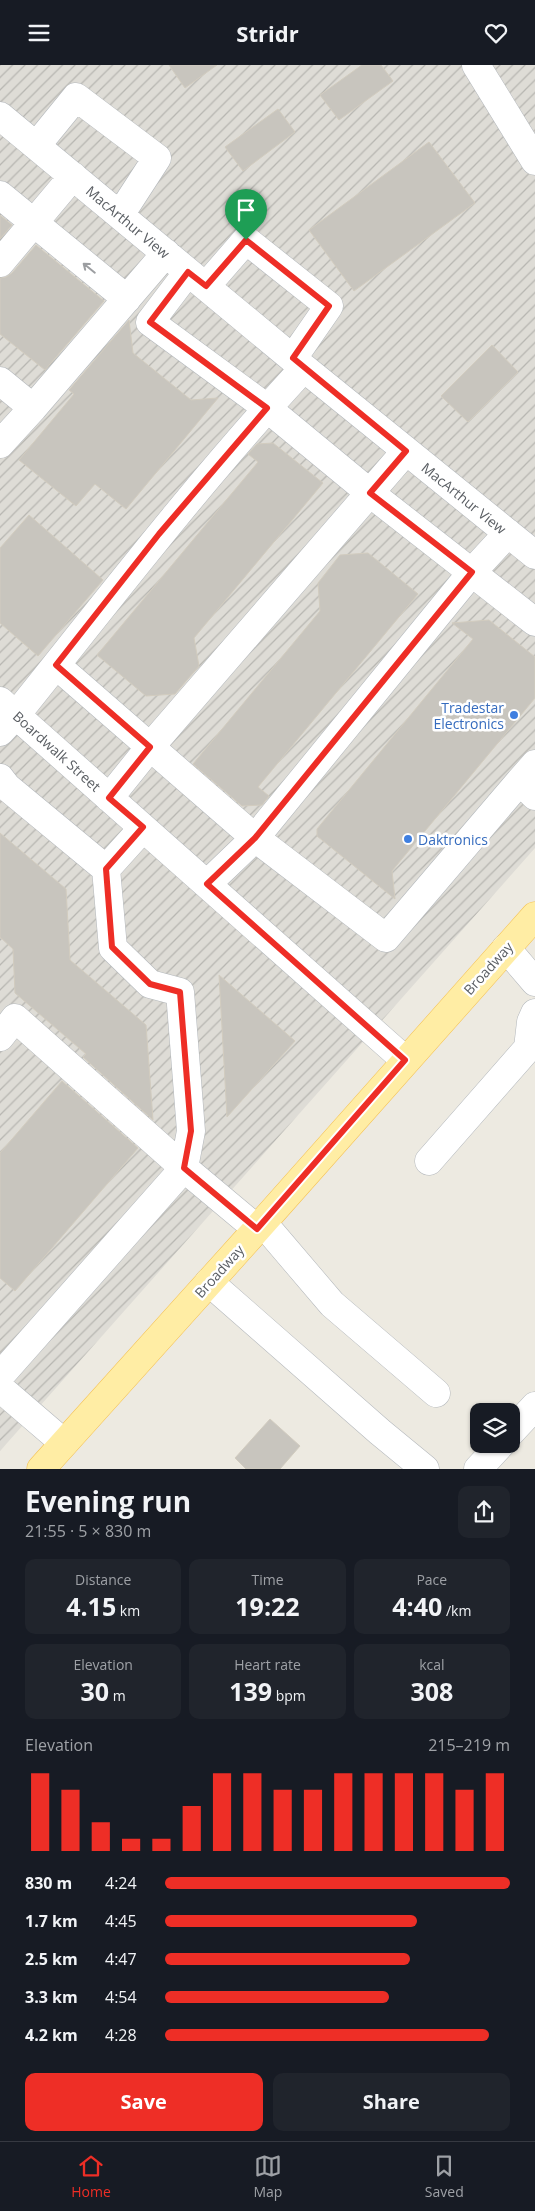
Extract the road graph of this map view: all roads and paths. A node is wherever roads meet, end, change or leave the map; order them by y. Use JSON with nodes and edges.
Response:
{"nodes":[{"id":1,"x":476,"y":65,"type":"edge"},
{"id":2,"x":0,"y":116,"type":"edge"},
{"id":3,"x":36,"y":146,"type":"junction"},
{"id":4,"x":531,"y":146,"type":"edge"},
{"id":5,"x":73,"y":176,"type":"junction"},
{"id":6,"x":0,"y":195,"type":"edge"},
{"id":7,"x":120,"y":215,"type":"junction"},
{"id":8,"x":34,"y":223,"type":"junction"},
{"id":9,"x":166,"y":253,"type":"junction"},
{"id":10,"x":0,"y":263,"type":"edge"},
{"id":11,"x":197,"y":279,"type":"junction"},
{"id":12,"x":127,"y":299,"type":"junction"},
{"id":13,"x":298,"y":363,"type":"junction"},
{"id":14,"x":0,"y":381,"type":"edge"},
{"id":15,"x":33,"y":408,"type":"junction"},
{"id":16,"x":267,"y":408,"type":"junction"},
{"id":17,"x":0,"y":444,"type":"edge"},
{"id":18,"x":406,"y":451,"type":"junction"},
{"id":19,"x":370,"y":493,"type":"junction"},
{"id":20,"x":508,"y":533,"type":"junction"},
{"id":21,"x":535,"y":555,"type":"edge"},
{"id":22,"x":472,"y":572,"type":"junction"},
{"id":23,"x":535,"y":622,"type":"edge"},
{"id":24,"x":56,"y":665,"type":"junction"},
{"id":25,"x":5,"y":716,"type":"edge"},
{"id":26,"x":150,"y":747,"type":"junction"},
{"id":27,"x":0,"y":778,"type":"edge"},
{"id":28,"x":530,"y":780,"type":"edge"},
{"id":29,"x":109,"y":798,"type":"junction"},
{"id":30,"x":143,"y":827,"type":"junction"},
{"id":31,"x":255,"y":838,"type":"junction"},
{"id":32,"x":106,"y":869,"type":"junction"},
{"id":33,"x":207,"y":884,"type":"junction"},
{"id":34,"x":535,"y":916,"type":"edge"},
{"id":35,"x":506,"y":948,"type":"junction"},
{"id":36,"x":535,"y":982,"type":"edge"},
{"id":37,"x":535,"y":1013,"type":"edge"},
{"id":38,"x":5,"y":1019,"type":"edge"},
{"id":39,"x":405,"y":1060,"type":"junction"},
{"id":40,"x":429,"y":1161,"type":"dead end"},
{"id":41,"x":184,"y":1168,"type":"junction"},
{"id":42,"x":260,"y":1226,"type":"junction"},
{"id":43,"x":209,"y":1282,"type":"junction"},
{"id":44,"x":0,"y":1376,"type":"edge"},
{"id":45,"x":0,"y":1388,"type":"edge"},
{"id":46,"x":436,"y":1393,"type":"dead end"},
{"id":47,"x":535,"y":1406,"type":"edge"},
{"id":48,"x":520,"y":1422,"type":"edge"},
{"id":49,"x":64,"y":1443,"type":"junction"},
{"id":50,"x":493,"y":1453,"type":"edge"},
{"id":51,"x":41,"y":1469,"type":"edge"},
{"id":52,"x":425,"y":1469,"type":"edge"},
{"id":53,"x":478,"y":1469,"type":"edge"}],
"edges":[{"from":1,"to":4,"type":"street"},
{"from":2,"to":3,"type":"street","name":"MacArthur View"},
{"from":3,"to":5,"type":"street","name":"MacArthur View"},
{"from":3,"to":7,"type":"street"},
{"from":5,"to":7,"type":"street","name":"MacArthur View"},
{"from":5,"to":8,"type":"street"},
{"from":6,"to":8,"type":"street"},
{"from":7,"to":9,"type":"street","name":"MacArthur View"},
{"from":8,"to":10,"type":"street"},
{"from":12,"to":8,"type":"street","one_way":true},
{"from":9,"to":11,"type":"street","name":"MacArthur View"},
{"from":9,"to":12,"type":"street"},
{"from":11,"to":13,"type":"street","name":"MacArthur View"},
{"from":11,"to":13,"type":"street"},
{"from":11,"to":16,"type":"street"},
{"from":12,"to":15,"type":"street"},
{"from":13,"to":16,"type":"street"},
{"from":13,"to":18,"type":"street","name":"MacArthur View"},
{"from":14,"to":15,"type":"street"},
{"from":15,"to":17,"type":"street"},
{"from":16,"to":19,"type":"street"},
{"from":16,"to":24,"type":"street"},
{"from":18,"to":19,"type":"street"},
{"from":18,"to":20,"type":"street","name":"MacArthur View"},
{"from":19,"to":22,"type":"street"},
{"from":19,"to":26,"type":"street"},
{"from":20,"to":21,"type":"street","name":"MacArthur View"},
{"from":20,"to":22,"type":"street"},
{"from":22,"to":23,"type":"street"},
{"from":22,"to":31,"type":"street"},
{"from":24,"to":25,"type":"street"},
{"from":24,"to":26,"type":"street"},
{"from":25,"to":29,"type":"street","name":"Boardwalk Street"},
{"from":26,"to":29,"type":"street"},
{"from":26,"to":31,"type":"street"},
{"from":27,"to":32,"type":"street"},
{"from":28,"to":31,"type":"street"},
{"from":29,"to":30,"type":"street","name":"Boardwalk Street"},
{"from":30,"to":32,"type":"street"},
{"from":30,"to":33,"type":"street","name":"Boardwalk Street"},
{"from":31,"to":33,"type":"street"},
{"from":32,"to":41,"type":"street"},
{"from":33,"to":39,"type":"street","name":"Boardwalk Street"},
{"from":34,"to":35,"type":"main road","name":"Broadway"},
{"from":35,"to":36,"type":"street"},
{"from":35,"to":39,"type":"main road","name":"Broadway"},
{"from":37,"to":40,"type":"street"},
{"from":38,"to":41,"type":"street"},
{"from":39,"to":42,"type":"main road","name":"Broadway"},
{"from":41,"to":42,"type":"street"},
{"from":41,"to":44,"type":"street"},
{"from":42,"to":43,"type":"main road","name":"Broadway"},
{"from":42,"to":46,"type":"street"},
{"from":43,"to":49,"type":"main road","name":"Broadway"},
{"from":43,"to":52,"type":"street"},
{"from":45,"to":49,"type":"street"},
{"from":47,"to":48,"type":"street"},
{"from":49,"to":51,"type":"main road","name":"Broadway"},
{"from":50,"to":53,"type":"street"}]}
